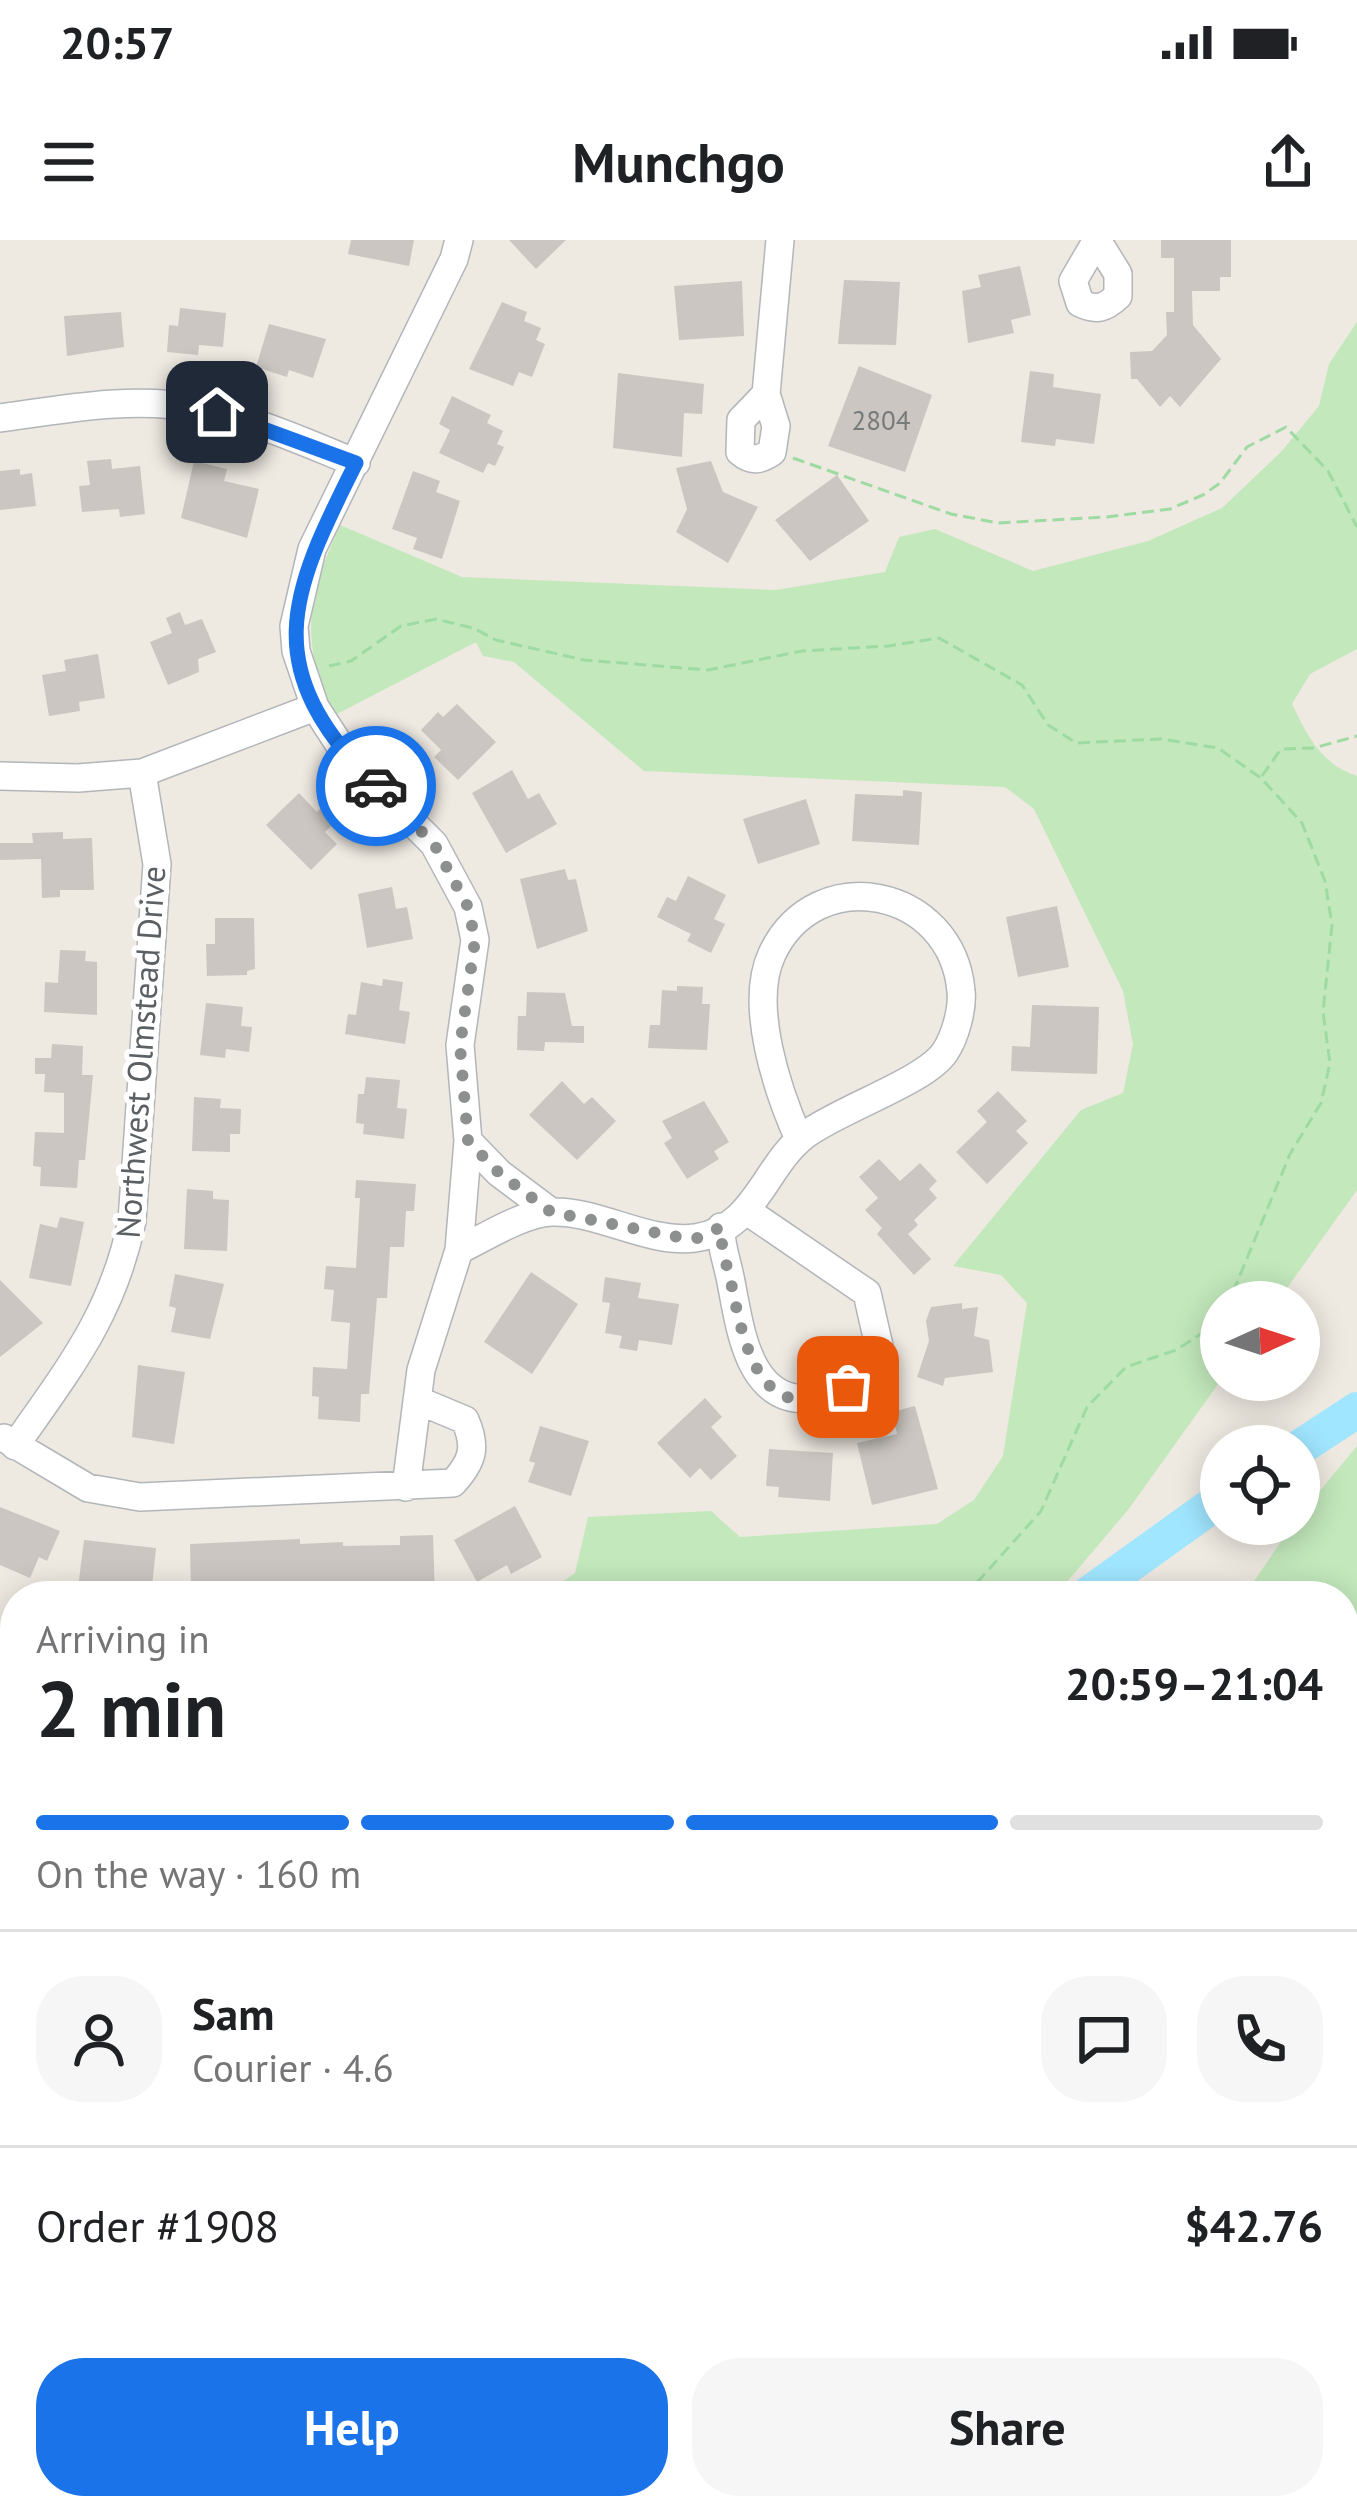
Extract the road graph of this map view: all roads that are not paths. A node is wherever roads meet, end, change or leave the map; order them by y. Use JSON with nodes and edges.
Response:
{"nodes":[{"id":1,"x":459,"y":240,"type":"edge"},
{"id":2,"x":780,"y":240,"type":"edge"},
{"id":3,"x":0,"y":418,"type":"edge"},
{"id":4,"x":772,"y":452,"type":"road end"},
{"id":5,"x":356,"y":463,"type":"junction"},
{"id":6,"x":315,"y":706,"type":"junction"},
{"id":7,"x":142,"y":772,"type":"junction"},
{"id":8,"x":0,"y":776,"type":"edge"},
{"id":9,"x":799,"y":1139,"type":"junction"},
{"id":10,"x":468,"y":1141,"type":"junction"},
{"id":11,"x":747,"y":1211,"type":"junction"},
{"id":12,"x":551,"y":1212,"type":"junction"},
{"id":13,"x":721,"y":1227,"type":"junction"},
{"id":14,"x":459,"y":1250,"type":"junction"},
{"id":15,"x":418,"y":1400,"type":"junction"},
{"id":16,"x":8,"y":1441,"type":"edge"},
{"id":17,"x":406,"y":1487,"type":"junction"}],
"edges":[{"from":1,"to":5,"type":"street"},
{"from":2,"to":4,"type":"street"},
{"from":3,"to":5,"type":"street"},
{"from":5,"to":6,"type":"street"},
{"from":6,"to":7,"type":"street"},
{"from":6,"to":10,"type":"street"},
{"from":7,"to":8,"type":"street"},
{"from":7,"to":16,"type":"street","name":"Northwest Olmstead Drive"},
{"from":9,"to":9,"type":"street"},
{"from":9,"to":11,"type":"street"},
{"from":10,"to":12,"type":"street"},
{"from":10,"to":14,"type":"street"},
{"from":11,"to":13,"type":"street"},
{"from":11,"to":13,"type":"street"},
{"from":12,"to":13,"type":"street"},
{"from":12,"to":14,"type":"street"},
{"from":14,"to":15,"type":"street"},
{"from":15,"to":17,"type":"street"},
{"from":15,"to":17,"type":"street"},
{"from":16,"to":17,"type":"street"}]}
